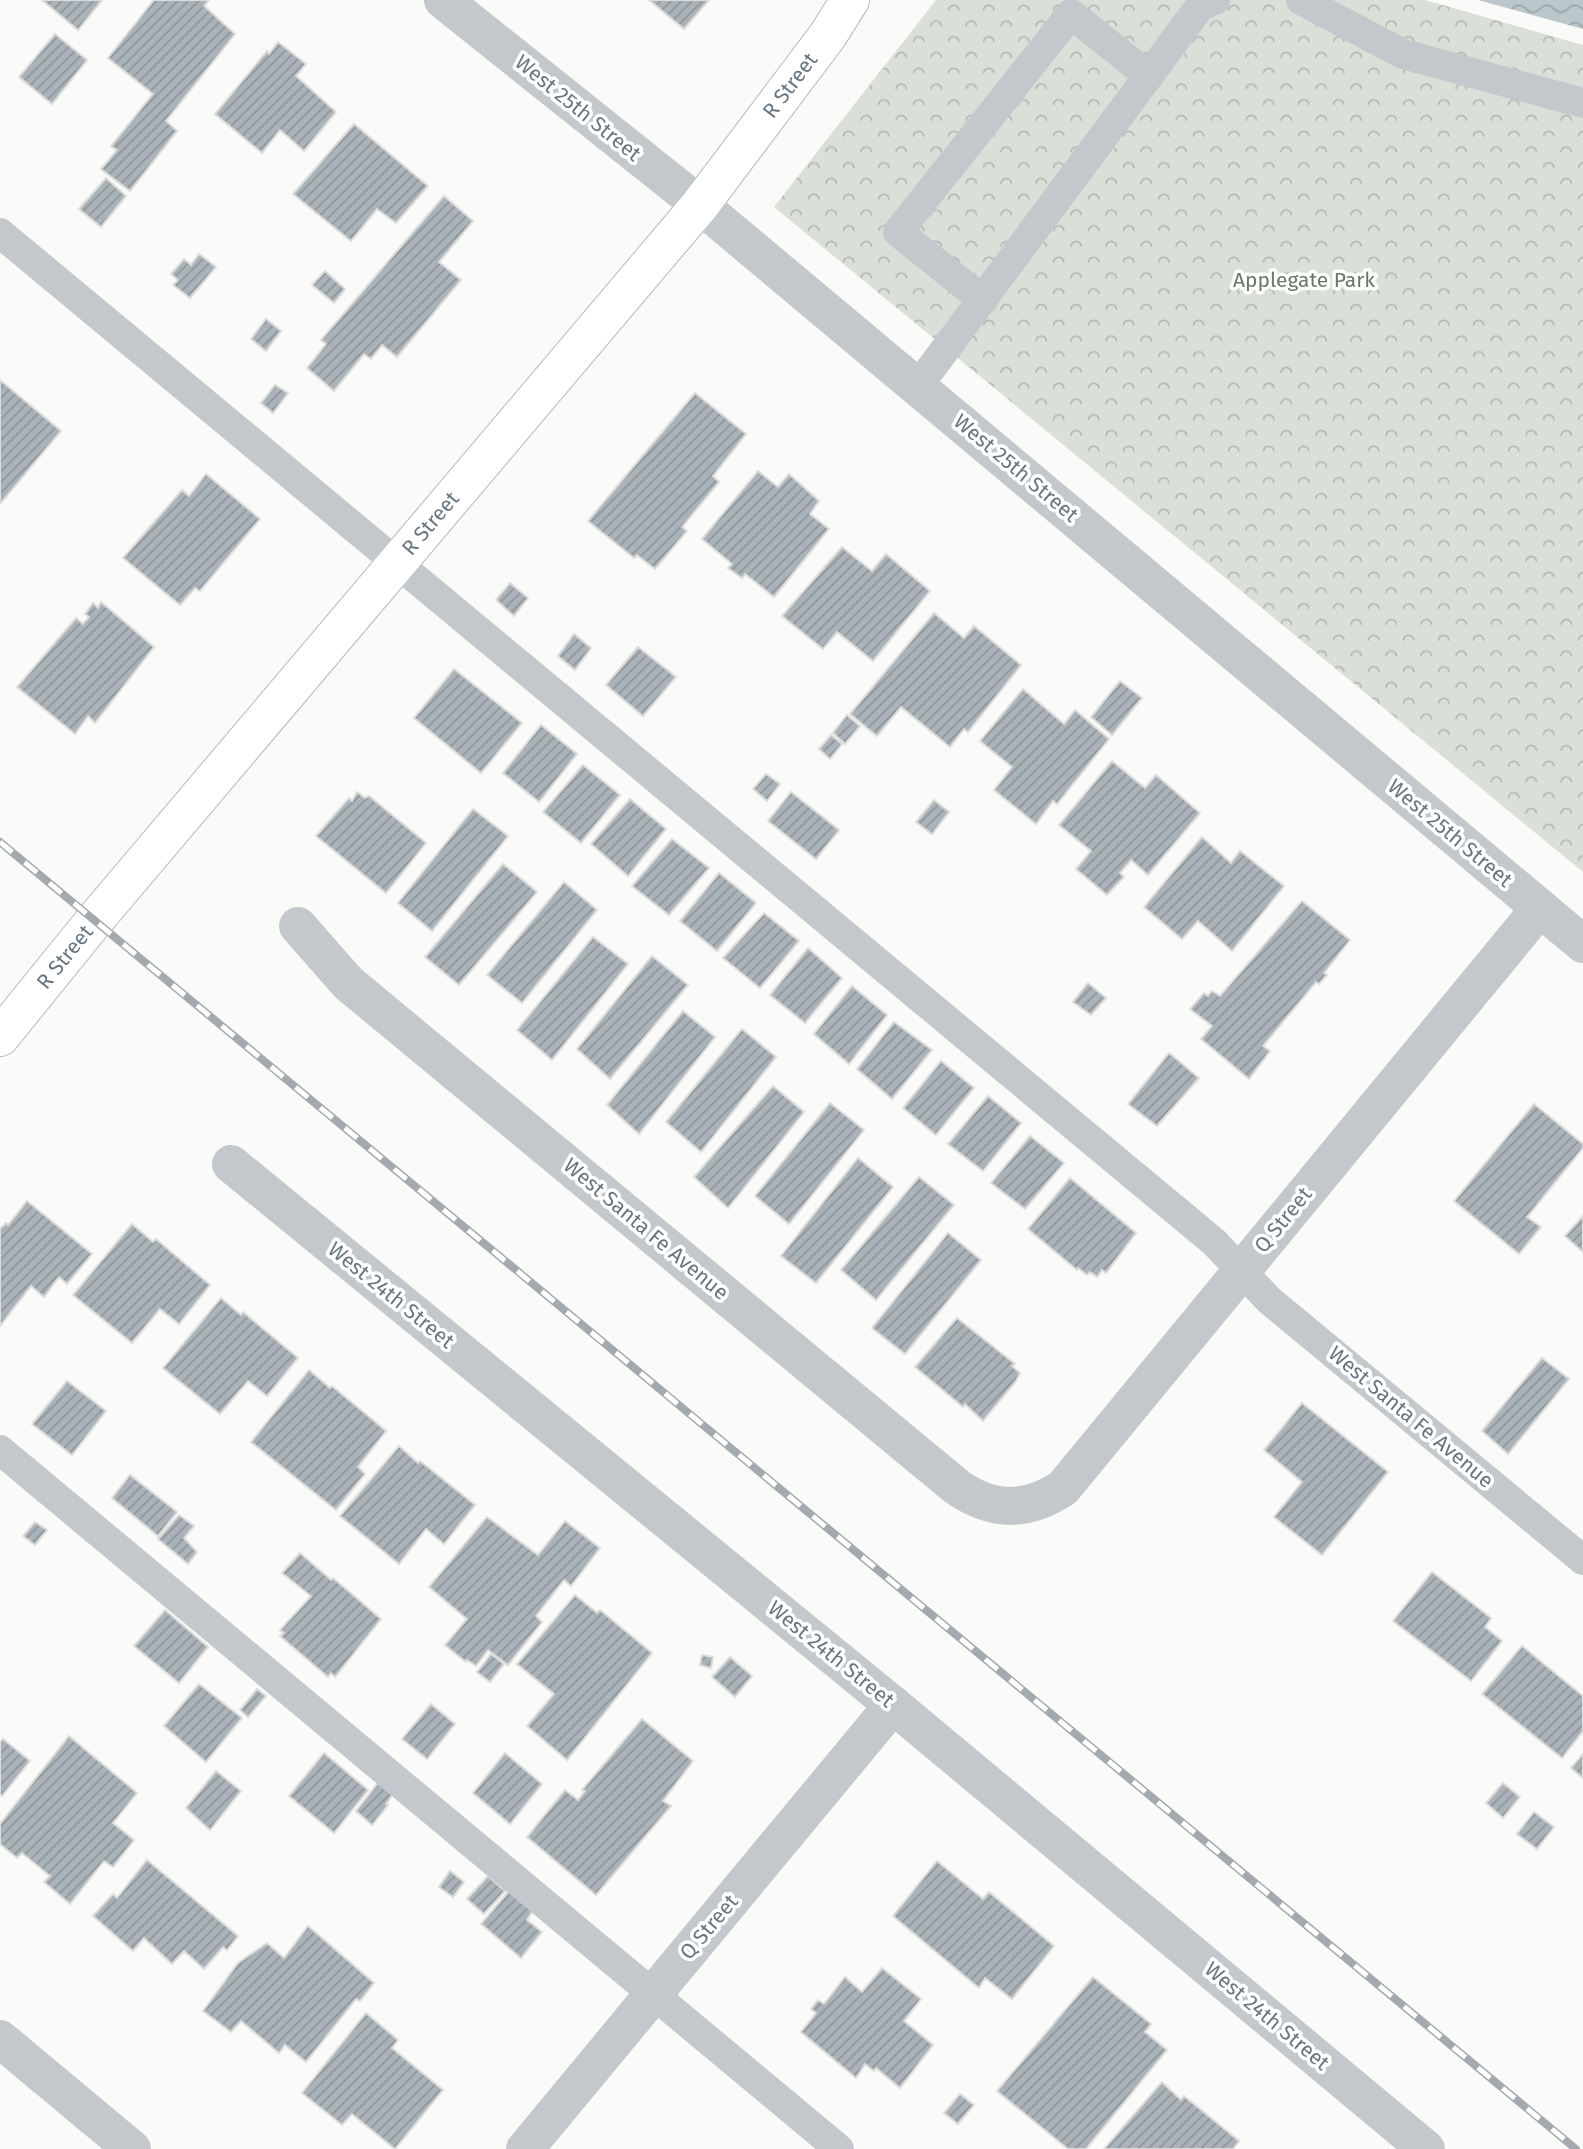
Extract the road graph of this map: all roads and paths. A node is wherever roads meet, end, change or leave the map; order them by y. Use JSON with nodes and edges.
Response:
{"nodes":[{"id":1,"x":443,"y":0,"type":"edge"},
{"id":2,"x":850,"y":0,"type":"edge"},
{"id":3,"x":1215,"y":0,"type":"edge"},
{"id":4,"x":1301,"y":0,"type":"edge"},
{"id":5,"x":1149,"y":76,"type":"junction"},
{"id":6,"x":1583,"y":103,"type":"edge"},
{"id":7,"x":700,"y":205,"type":"junction"},
{"id":8,"x":0,"y":233,"type":"edge"},
{"id":9,"x":983,"y":300,"type":"junction"},
{"id":10,"x":918,"y":387,"type":"junction"},
{"id":11,"x":396,"y":563,"type":"junction"},
{"id":12,"x":1540,"y":908,"type":"junction"},
{"id":13,"x":298,"y":926,"type":"dead end"},
{"id":14,"x":1583,"y":944,"type":"edge"},
{"id":15,"x":0,"y":1037,"type":"edge"},
{"id":16,"x":231,"y":1164,"type":"dead end"},
{"id":17,"x":1242,"y":1270,"type":"junction"},
{"id":18,"x":0,"y":1450,"type":"edge"},
{"id":19,"x":1010,"y":1506,"type":"joint"},
{"id":20,"x":1583,"y":1560,"type":"edge"},
{"id":21,"x":893,"y":1705,"type":"junction"},
{"id":22,"x":653,"y":1994,"type":"junction"},
{"id":23,"x":0,"y":2039,"type":"edge"},
{"id":24,"x":132,"y":2149,"type":"edge"},
{"id":25,"x":524,"y":2149,"type":"edge"},
{"id":26,"x":839,"y":2149,"type":"edge"},
{"id":27,"x":1426,"y":2149,"type":"edge"}],
"edges":[{"from":1,"to":7,"type":"street","name":"West 25th Street"},
{"from":2,"to":7,"type":"street","name":"R Street"},
{"from":3,"to":5,"type":"lane"},
{"from":4,"to":6,"type":"lane"},
{"from":5,"to":9,"type":"lane"},
{"from":5,"to":9,"type":"lane"},
{"from":7,"to":10,"type":"street","name":"West 25th Street"},
{"from":7,"to":11,"type":"street","name":"R Street"},
{"from":8,"to":11,"type":"lane","name":"West Santa Fe Avenue"},
{"from":9,"to":10,"type":"lane"},
{"from":10,"to":12,"type":"street","name":"West 25th Street"},
{"from":11,"to":15,"type":"street","name":"R Street"},
{"from":11,"to":17,"type":"lane","name":"West Santa Fe Avenue"},
{"from":12,"to":14,"type":"street","name":"West 25th Street"},
{"from":12,"to":17,"type":"street","name":"Q Street"},
{"from":13,"to":19,"type":"street","name":"West Santa Fe Avenue"},
{"from":16,"to":21,"type":"street","name":"West 24th Street"},
{"from":17,"to":19,"type":"street","name":"Q Street"},
{"from":17,"to":20,"type":"lane","name":"West Santa Fe Avenue"},
{"from":18,"to":22,"type":"lane"},
{"from":21,"to":22,"type":"street","name":"Q Street"},
{"from":21,"to":27,"type":"street","name":"West 24th Street"},
{"from":22,"to":25,"type":"street","name":"Q Street"},
{"from":22,"to":26,"type":"lane"},
{"from":23,"to":24,"type":"street"}]}
